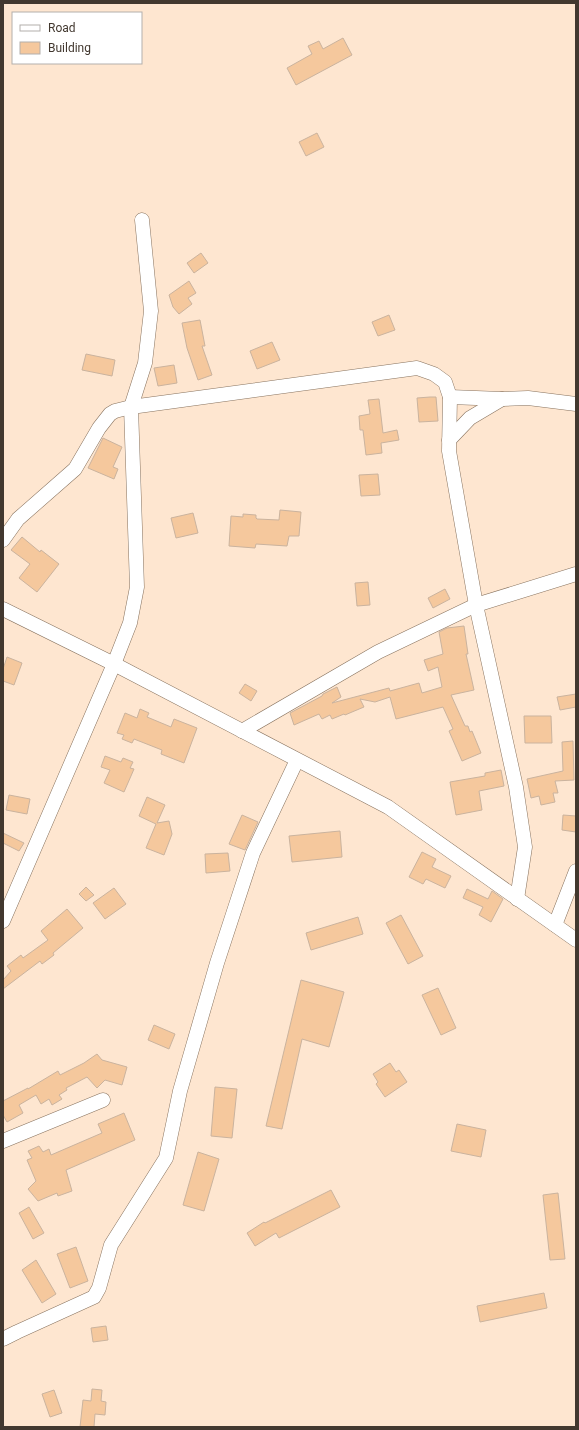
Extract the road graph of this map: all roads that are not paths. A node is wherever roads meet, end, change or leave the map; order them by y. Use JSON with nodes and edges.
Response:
{"nodes":[{"id":1,"x":142,"y":220,"type":"dead end"},
{"id":2,"x":450,"y":397,"type":"junction"},
{"id":3,"x":502,"y":399,"type":"junction"},
{"id":4,"x":576,"y":404,"type":"edge"},
{"id":5,"x":132,"y":407,"type":"junction"},
{"id":6,"x":449,"y":440,"type":"junction"},
{"id":7,"x":3,"y":540,"type":"edge"},
{"id":8,"x":576,"y":574,"type":"edge"},
{"id":9,"x":476,"y":605,"type":"junction"},
{"id":10,"x":3,"y":609,"type":"edge"},
{"id":11,"x":114,"y":664,"type":"junction"},
{"id":12,"x":242,"y":731,"type":"junction"},
{"id":13,"x":297,"y":760,"type":"junction"},
{"id":14,"x":576,"y":871,"type":"edge"},
{"id":15,"x":517,"y":898,"type":"junction"},
{"id":16,"x":3,"y":921,"type":"edge"},
{"id":17,"x":555,"y":925,"type":"junction"},
{"id":18,"x":576,"y":940,"type":"edge"},
{"id":19,"x":103,"y":1100,"type":"dead end"},
{"id":20,"x":3,"y":1141,"type":"edge"},
{"id":21,"x":3,"y":1339,"type":"edge"}],
"edges":[{"from":1,"to":5,"type":"street"},
{"from":2,"to":3,"type":"street"},
{"from":2,"to":5,"type":"street"},
{"from":2,"to":6,"type":"street"},
{"from":3,"to":4,"type":"street"},
{"from":3,"to":6,"type":"street"},
{"from":5,"to":7,"type":"street"},
{"from":5,"to":11,"type":"street"},
{"from":6,"to":9,"type":"street"},
{"from":8,"to":9,"type":"street"},
{"from":9,"to":12,"type":"street"},
{"from":9,"to":15,"type":"street"},
{"from":10,"to":11,"type":"street"},
{"from":11,"to":12,"type":"street"},
{"from":11,"to":16,"type":"street"},
{"from":12,"to":13,"type":"street"},
{"from":13,"to":15,"type":"street"},
{"from":13,"to":21,"type":"street"},
{"from":14,"to":17,"type":"street"},
{"from":15,"to":17,"type":"street"},
{"from":17,"to":18,"type":"street"},
{"from":19,"to":20,"type":"street"}]}
